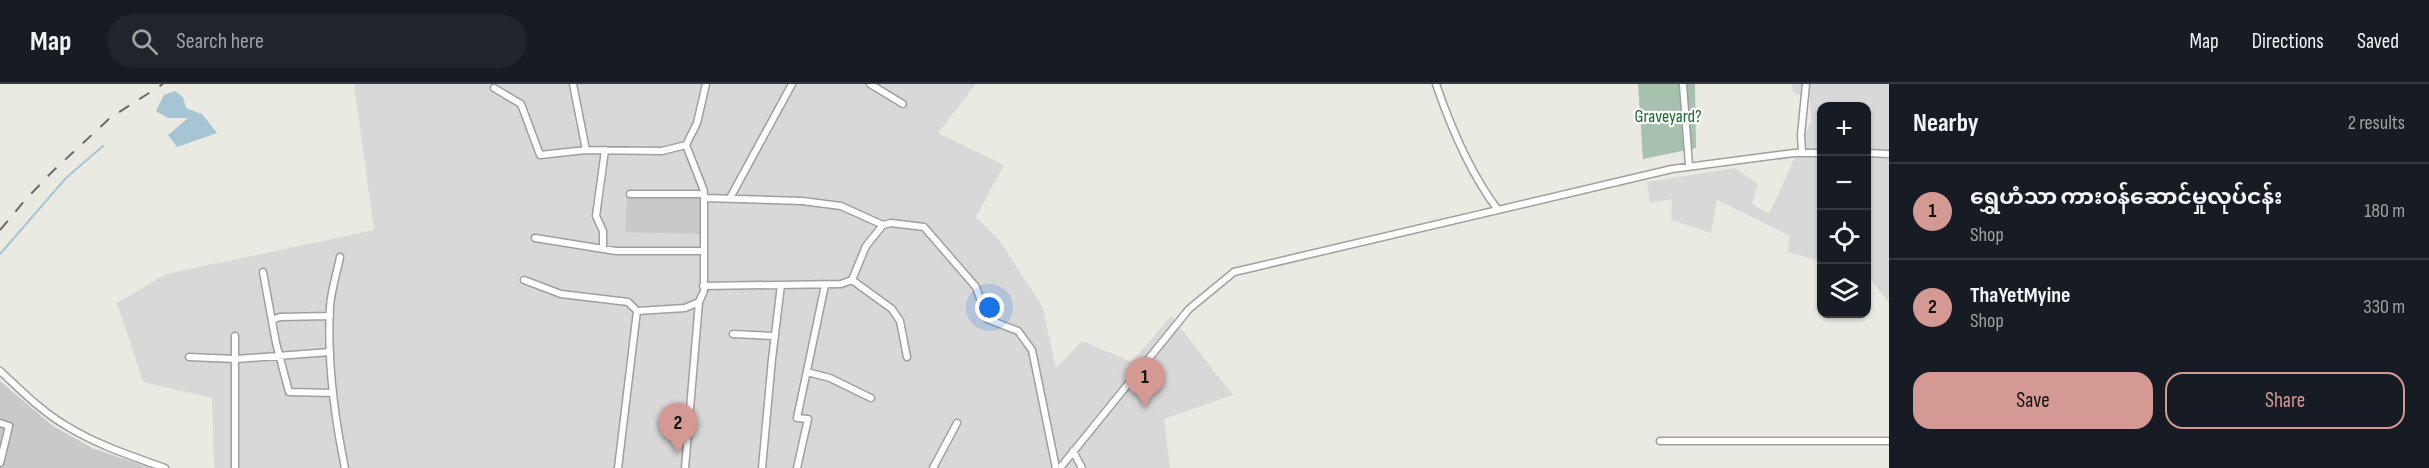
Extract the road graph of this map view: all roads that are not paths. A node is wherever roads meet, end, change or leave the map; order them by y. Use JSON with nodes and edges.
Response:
{"nodes":[{"id":1,"x":573,"y":84,"type":"edge"},
{"id":2,"x":706,"y":84,"type":"edge"},
{"id":3,"x":792,"y":84,"type":"edge"},
{"id":4,"x":870,"y":84,"type":"edge"},
{"id":5,"x":1436,"y":84,"type":"edge"},
{"id":6,"x":1683,"y":84,"type":"edge"},
{"id":7,"x":1806,"y":84,"type":"edge"},
{"id":8,"x":494,"y":88,"type":"dead end"},
{"id":9,"x":903,"y":104,"type":"dead end"},
{"id":10,"x":686,"y":145,"type":"junction"},
{"id":11,"x":586,"y":150,"type":"junction"},
{"id":12,"x":605,"y":150,"type":"junction"},
{"id":13,"x":1802,"y":153,"type":"junction"},
{"id":14,"x":1817,"y":153,"type":"edge"},
{"id":15,"x":1871,"y":153,"type":"edge"},
{"id":16,"x":1889,"y":154,"type":"edge"},
{"id":17,"x":1689,"y":166,"type":"junction"},
{"id":18,"x":630,"y":194,"type":"dead end"},
{"id":19,"x":704,"y":196,"type":"junction"},
{"id":20,"x":730,"y":198,"type":"junction"},
{"id":21,"x":1498,"y":210,"type":"junction"},
{"id":22,"x":883,"y":225,"type":"junction"},
{"id":23,"x":535,"y":238,"type":"dead end"},
{"id":24,"x":603,"y":249,"type":"junction"},
{"id":25,"x":704,"y":251,"type":"junction"},
{"id":26,"x":340,"y":257,"type":"dead end"},
{"id":27,"x":262,"y":273,"type":"dead end"},
{"id":28,"x":524,"y":280,"type":"dead end"},
{"id":29,"x":852,"y":280,"type":"junction"},
{"id":30,"x":781,"y":285,"type":"junction"},
{"id":31,"x":825,"y":285,"type":"junction"},
{"id":32,"x":703,"y":286,"type":"junction"},
{"id":33,"x":699,"y":302,"type":"junction"},
{"id":34,"x":637,"y":311,"type":"junction"},
{"id":35,"x":330,"y":316,"type":"junction"},
{"id":36,"x":272,"y":320,"type":"junction"},
{"id":37,"x":733,"y":334,"type":"dead end"},
{"id":38,"x":235,"y":336,"type":"dead end"},
{"id":39,"x":775,"y":336,"type":"junction"},
{"id":40,"x":330,"y":351,"type":"junction"},
{"id":41,"x":279,"y":354,"type":"junction"},
{"id":42,"x":189,"y":357,"type":"dead end"},
{"id":43,"x":907,"y":357,"type":"dead end"},
{"id":44,"x":236,"y":359,"type":"junction"},
{"id":45,"x":0,"y":371,"type":"edge"},
{"id":46,"x":807,"y":372,"type":"junction"},
{"id":47,"x":333,"y":393,"type":"junction"},
{"id":48,"x":871,"y":398,"type":"dead end"},
{"id":49,"x":0,"y":423,"type":"edge"},
{"id":50,"x":957,"y":423,"type":"dead end"},
{"id":51,"x":1660,"y":441,"type":"dead end"},
{"id":52,"x":1889,"y":441,"type":"edge"},
{"id":53,"x":1073,"y":452,"type":"junction"},
{"id":54,"x":0,"y":463,"type":"edge"},
{"id":55,"x":165,"y":468,"type":"edge"},
{"id":56,"x":235,"y":468,"type":"edge"},
{"id":57,"x":345,"y":468,"type":"edge"},
{"id":58,"x":618,"y":468,"type":"edge"},
{"id":59,"x":685,"y":468,"type":"edge"},
{"id":60,"x":762,"y":468,"type":"edge"},
{"id":61,"x":797,"y":468,"type":"edge"},
{"id":62,"x":933,"y":468,"type":"edge"},
{"id":63,"x":1058,"y":468,"type":"edge"},
{"id":64,"x":1082,"y":468,"type":"edge"}],
"edges":[{"from":1,"to":11,"type":"street"},
{"from":2,"to":10,"type":"street"},
{"from":3,"to":20,"type":"street"},
{"from":4,"to":9,"type":"street"},
{"from":5,"to":21,"type":"street"},
{"from":6,"to":17,"type":"street"},
{"from":7,"to":13,"type":"street"},
{"from":8,"to":11,"type":"street"},
{"from":10,"to":12,"type":"street"},
{"from":10,"to":19,"type":"street"},
{"from":11,"to":12,"type":"street"},
{"from":12,"to":24,"type":"street"},
{"from":13,"to":14,"type":"street"},
{"from":13,"to":17,"type":"street"},
{"from":15,"to":16,"type":"street"},
{"from":17,"to":21,"type":"street"},
{"from":18,"to":19,"type":"street"},
{"from":19,"to":20,"type":"street"},
{"from":19,"to":25,"type":"street"},
{"from":20,"to":22,"type":"street"},
{"from":21,"to":53,"type":"street"},
{"from":22,"to":29,"type":"street"},
{"from":22,"to":63,"type":"street"},
{"from":23,"to":24,"type":"street"},
{"from":24,"to":25,"type":"street"},
{"from":25,"to":32,"type":"street"},
{"from":26,"to":35,"type":"street"},
{"from":27,"to":36,"type":"street"},
{"from":28,"to":34,"type":"street"},
{"from":29,"to":31,"type":"street"},
{"from":29,"to":43,"type":"street"},
{"from":30,"to":31,"type":"street"},
{"from":30,"to":32,"type":"street"},
{"from":30,"to":39,"type":"street"},
{"from":31,"to":46,"type":"street"},
{"from":32,"to":33,"type":"street"},
{"from":33,"to":34,"type":"street"},
{"from":33,"to":59,"type":"street"},
{"from":34,"to":58,"type":"street"},
{"from":35,"to":36,"type":"street"},
{"from":35,"to":40,"type":"street"},
{"from":36,"to":41,"type":"street"},
{"from":37,"to":39,"type":"street"},
{"from":38,"to":44,"type":"street"},
{"from":39,"to":60,"type":"street"},
{"from":40,"to":41,"type":"street"},
{"from":40,"to":47,"type":"street"},
{"from":41,"to":44,"type":"street"},
{"from":41,"to":47,"type":"street"},
{"from":42,"to":44,"type":"street"},
{"from":44,"to":56,"type":"street"},
{"from":45,"to":55,"type":"street"},
{"from":46,"to":48,"type":"street"},
{"from":46,"to":61,"type":"street"},
{"from":47,"to":57,"type":"street"},
{"from":49,"to":54,"type":"street"},
{"from":50,"to":62,"type":"street"},
{"from":51,"to":52,"type":"street"},
{"from":53,"to":63,"type":"street"},
{"from":53,"to":64,"type":"street"}]}
